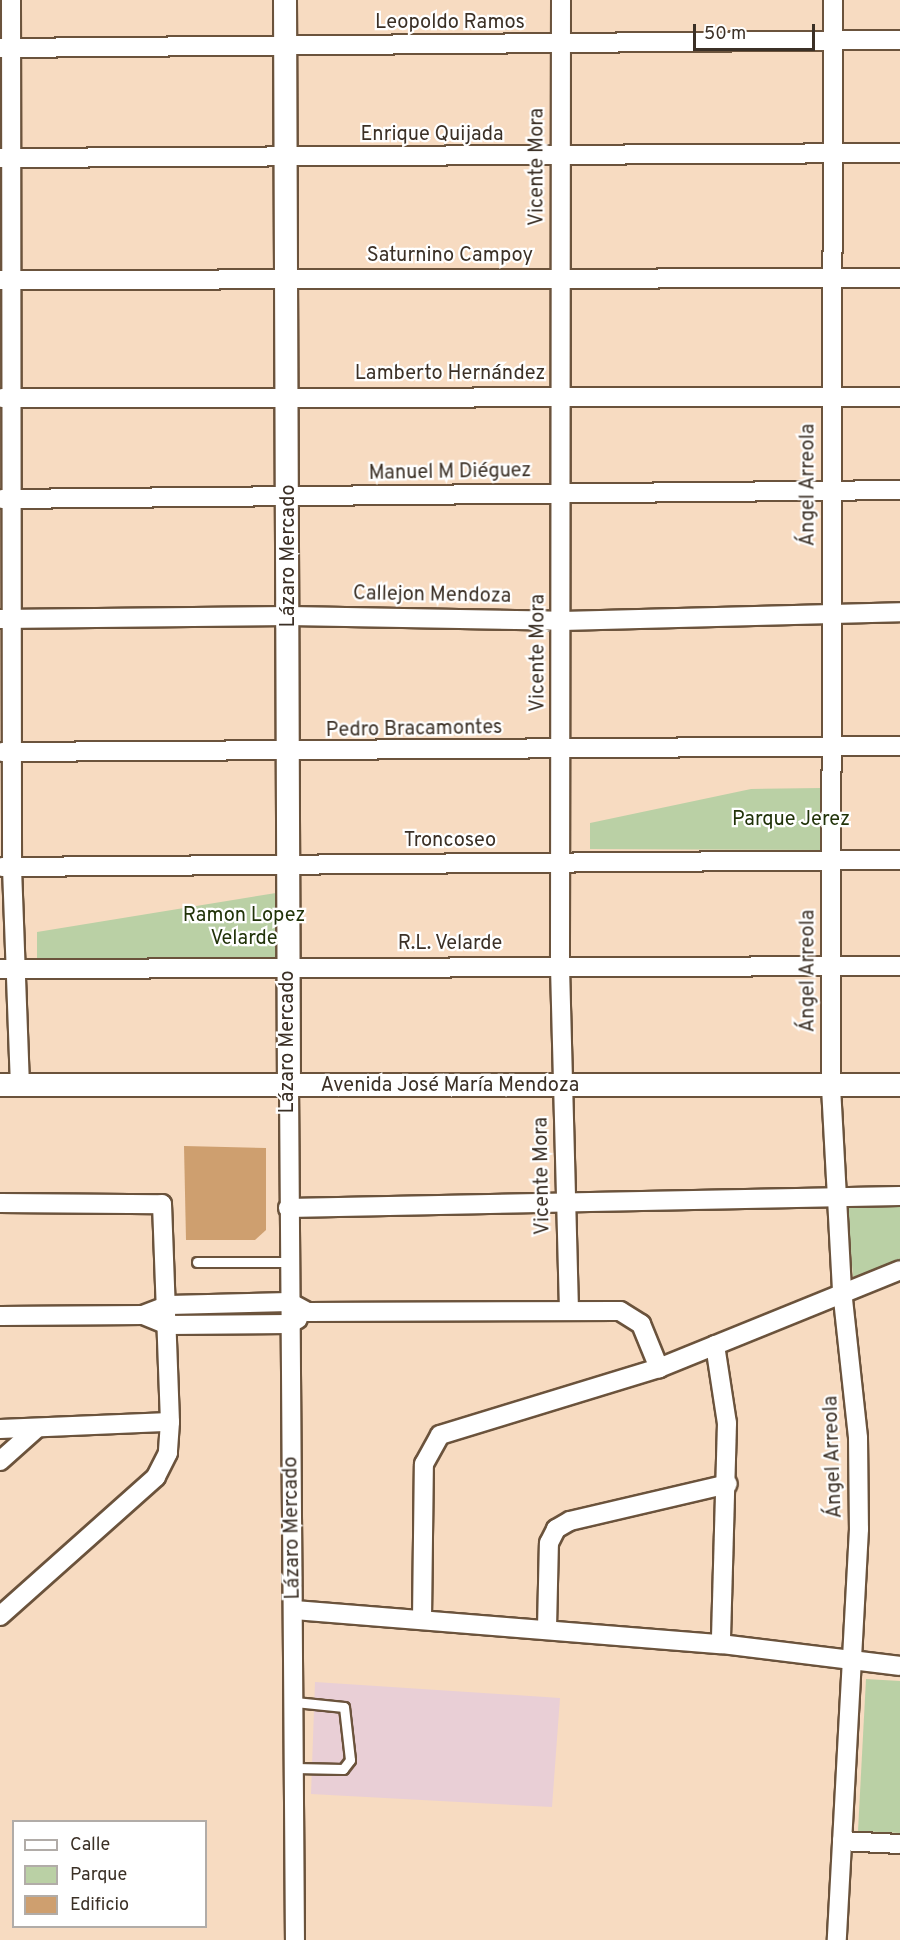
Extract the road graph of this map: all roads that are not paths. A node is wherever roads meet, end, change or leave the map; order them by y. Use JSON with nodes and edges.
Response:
{"nodes":[{"id":1,"x":11,"y":0,"type":"edge"},
{"id":2,"x":285,"y":0,"type":"edge"},
{"id":3,"x":561,"y":0,"type":"edge"},
{"id":4,"x":833,"y":0,"type":"edge"},
{"id":5,"x":832,"y":40,"type":"junction"},
{"id":6,"x":900,"y":40,"type":"edge"},
{"id":7,"x":286,"y":45,"type":"junction"},
{"id":8,"x":561,"y":46,"type":"junction"},
{"id":9,"x":5,"y":48,"type":"edge"},
{"id":10,"x":833,"y":153,"type":"junction"},
{"id":11,"x":900,"y":153,"type":"edge"},
{"id":12,"x":561,"y":156,"type":"junction"},
{"id":13,"x":5,"y":158,"type":"edge"},
{"id":14,"x":286,"y":158,"type":"junction"},
{"id":15,"x":831,"y":278,"type":"junction"},
{"id":16,"x":900,"y":278,"type":"edge"},
{"id":17,"x":287,"y":279,"type":"junction"},
{"id":18,"x":559,"y":279,"type":"junction"},
{"id":19,"x":7,"y":280,"type":"edge"},
{"id":20,"x":288,"y":396,"type":"junction"},
{"id":21,"x":562,"y":396,"type":"junction"},
{"id":22,"x":900,"y":397,"type":"edge"},
{"id":23,"x":6,"y":398,"type":"edge"},
{"id":24,"x":832,"y":398,"type":"junction"},
{"id":25,"x":900,"y":490,"type":"edge"},
{"id":26,"x":831,"y":491,"type":"junction"},
{"id":27,"x":561,"y":494,"type":"junction"},
{"id":28,"x":289,"y":497,"type":"junction"},
{"id":29,"x":6,"y":499,"type":"edge"},
{"id":30,"x":900,"y":612,"type":"edge"},
{"id":31,"x":832,"y":613,"type":"junction"},
{"id":32,"x":289,"y":616,"type":"junction"},
{"id":33,"x":6,"y":619,"type":"edge"},
{"id":34,"x":562,"y":621,"type":"junction"},
{"id":35,"x":900,"y":746,"type":"edge"},
{"id":36,"x":830,"y":748,"type":"junction"},
{"id":37,"x":561,"y":751,"type":"junction"},
{"id":38,"x":6,"y":752,"type":"edge"},
{"id":39,"x":290,"y":754,"type":"junction"},
{"id":40,"x":831,"y":859,"type":"junction"},
{"id":41,"x":900,"y":860,"type":"edge"},
{"id":42,"x":287,"y":863,"type":"junction"},
{"id":43,"x":560,"y":864,"type":"junction"},
{"id":44,"x":6,"y":867,"type":"edge"},
{"id":45,"x":288,"y":966,"type":"junction"},
{"id":46,"x":900,"y":966,"type":"edge"},
{"id":47,"x":560,"y":967,"type":"junction"},
{"id":48,"x":831,"y":967,"type":"junction"},
{"id":49,"x":8,"y":968,"type":"edge"},
{"id":50,"x":10,"y":1085,"type":"edge"},
{"id":51,"x":289,"y":1085,"type":"junction"},
{"id":52,"x":900,"y":1085,"type":"edge"},
{"id":53,"x":563,"y":1086,"type":"junction"},
{"id":54,"x":831,"y":1087,"type":"junction"},
{"id":55,"x":900,"y":1196,"type":"edge"},
{"id":56,"x":838,"y":1197,"type":"junction"},
{"id":57,"x":0,"y":1203,"type":"edge"},
{"id":58,"x":565,"y":1207,"type":"junction"},
{"id":59,"x":288,"y":1208,"type":"junction"},
{"id":60,"x":197,"y":1262,"type":"dead end"},
{"id":61,"x":288,"y":1262,"type":"junction"},
{"id":62,"x":900,"y":1270,"type":"edge"},
{"id":63,"x":842,"y":1290,"type":"junction"},
{"id":64,"x":289,"y":1302,"type":"junction"},
{"id":65,"x":169,"y":1305,"type":"junction"},
{"id":66,"x":569,"y":1307,"type":"junction"},
{"id":67,"x":308,"y":1312,"type":"junction"},
{"id":68,"x":143,"y":1315,"type":"junction"},
{"id":69,"x":0,"y":1316,"type":"edge"},
{"id":70,"x":289,"y":1324,"type":"junction"},
{"id":71,"x":168,"y":1325,"type":"junction"},
{"id":72,"x":715,"y":1345,"type":"junction"},
{"id":73,"x":659,"y":1368,"type":"junction"},
{"id":74,"x":170,"y":1422,"type":"junction"},
{"id":75,"x":0,"y":1429,"type":"edge"},
{"id":76,"x":36,"y":1429,"type":"junction"},
{"id":77,"x":0,"y":1461,"type":"edge"},
{"id":78,"x":728,"y":1484,"type":"junction"},
{"id":79,"x":294,"y":1610,"type":"junction"},
{"id":80,"x":0,"y":1616,"type":"edge"},
{"id":81,"x":422,"y":1619,"type":"junction"},
{"id":82,"x":547,"y":1628,"type":"junction"},
{"id":83,"x":721,"y":1644,"type":"junction"},
{"id":84,"x":854,"y":1664,"type":"junction"},
{"id":85,"x":900,"y":1666,"type":"edge"},
{"id":86,"x":295,"y":1702,"type":"junction"},
{"id":87,"x":295,"y":1768,"type":"junction"},
{"id":88,"x":842,"y":1841,"type":"junction"},
{"id":89,"x":900,"y":1844,"type":"edge"},
{"id":90,"x":295,"y":1940,"type":"edge"},
{"id":91,"x":837,"y":1940,"type":"edge"}],
"edges":[{"from":1,"to":9,"type":"street"},
{"from":2,"to":7,"type":"street","name":"Lázaro Mercado"},
{"from":3,"to":8,"type":"street","name":"Vicente Mora"},
{"from":4,"to":5,"type":"street","name":"Ángel Arreola"},
{"from":5,"to":6,"type":"street","name":"Leopoldo Ramos"},
{"from":5,"to":8,"type":"street","name":"Leopoldo Ramos"},
{"from":5,"to":10,"type":"street","name":"Ángel Arreola"},
{"from":7,"to":8,"type":"street","name":"Leopoldo Ramos"},
{"from":7,"to":9,"type":"street","name":"Leopoldo Ramos"},
{"from":7,"to":14,"type":"street","name":"Lázaro Mercado"},
{"from":8,"to":12,"type":"street","name":"Vicente Mora"},
{"from":9,"to":13,"type":"street"},
{"from":10,"to":11,"type":"street","name":"Enrique Quijada"},
{"from":10,"to":12,"type":"street","name":"Enrique Quijada"},
{"from":10,"to":15,"type":"street","name":"Ángel Arreola"},
{"from":12,"to":14,"type":"street","name":"Enrique Quijada"},
{"from":12,"to":18,"type":"street","name":"Vicente Mora"},
{"from":13,"to":14,"type":"street","name":"Enrique Quijada"},
{"from":13,"to":19,"type":"street"},
{"from":14,"to":17,"type":"street","name":"Lázaro Mercado"},
{"from":15,"to":16,"type":"street","name":"Saturnino Campoy"},
{"from":15,"to":18,"type":"street","name":"Saturnino Campoy"},
{"from":15,"to":24,"type":"street","name":"Ángel Arreola"},
{"from":17,"to":18,"type":"street","name":"Saturnino Campoy"},
{"from":17,"to":19,"type":"street","name":"Saturnino Campoy"},
{"from":17,"to":20,"type":"street","name":"Lázaro Mercado"},
{"from":18,"to":21,"type":"street","name":"Vicente Mora"},
{"from":19,"to":23,"type":"street"},
{"from":20,"to":21,"type":"street","name":"Lamberto Hernández"},
{"from":20,"to":23,"type":"street","name":"Lamberto Hernández"},
{"from":20,"to":28,"type":"street","name":"Lázaro Mercado"},
{"from":21,"to":24,"type":"street","name":"Lamberto Hernández"},
{"from":21,"to":27,"type":"street","name":"Vicente Mora"},
{"from":22,"to":24,"type":"street","name":"Lamberto Hernández"},
{"from":23,"to":29,"type":"street"},
{"from":24,"to":26,"type":"street","name":"Ángel Arreola"},
{"from":25,"to":26,"type":"street","name":"Manuel M Diéguez"},
{"from":26,"to":27,"type":"street","name":"Manuel M Diéguez"},
{"from":26,"to":31,"type":"street","name":"Ángel Arreola"},
{"from":27,"to":28,"type":"street","name":"Manuel M Diéguez"},
{"from":27,"to":34,"type":"street","name":"Vicente Mora"},
{"from":28,"to":29,"type":"street","name":"Manuel M Diéguez"},
{"from":28,"to":32,"type":"street","name":"Lázaro Mercado"},
{"from":29,"to":33,"type":"street"},
{"from":30,"to":31,"type":"street","name":"Callejon Mendoza"},
{"from":31,"to":34,"type":"street","name":"Callejon Mendoza"},
{"from":31,"to":36,"type":"street","name":"Ángel Arreola"},
{"from":32,"to":33,"type":"street","name":"Callejon Mendoza"},
{"from":32,"to":34,"type":"street","name":"Callejon Mendoza"},
{"from":32,"to":39,"type":"street","name":"Lázaro Mercado"},
{"from":33,"to":38,"type":"street"},
{"from":34,"to":37,"type":"street","name":"Vicente Mora"},
{"from":35,"to":36,"type":"street","name":"Pedro Bracamontes"},
{"from":36,"to":37,"type":"street","name":"Pedro Bracamontes"},
{"from":36,"to":40,"type":"street","name":"Ángel Arreola"},
{"from":37,"to":39,"type":"street","name":"Pedro Bracamontes"},
{"from":37,"to":43,"type":"street","name":"Vicente Mora"},
{"from":38,"to":39,"type":"street","name":"Pedro Bracamontes"},
{"from":38,"to":44,"type":"street"},
{"from":39,"to":42,"type":"street","name":"Lázaro Mercado"},
{"from":40,"to":41,"type":"street","name":"Troncoseo"},
{"from":40,"to":43,"type":"street","name":"Troncoseo"},
{"from":40,"to":48,"type":"street","name":"Ángel Arreola"},
{"from":42,"to":43,"type":"street","name":"Troncoseo"},
{"from":42,"to":44,"type":"street","name":"Troncoseo"},
{"from":42,"to":45,"type":"street","name":"Lázaro Mercado"},
{"from":43,"to":47,"type":"street","name":"Vicente Mora"},
{"from":44,"to":49,"type":"street"},
{"from":45,"to":47,"type":"street","name":"R.L. Velarde"},
{"from":45,"to":49,"type":"street","name":"R.L. Velarde"},
{"from":45,"to":51,"type":"street","name":"Lázaro Mercado"},
{"from":46,"to":48,"type":"street","name":"R.L. Velarde"},
{"from":47,"to":48,"type":"street","name":"R.L. Velarde"},
{"from":47,"to":53,"type":"street","name":"Vicente Mora"},
{"from":48,"to":54,"type":"street","name":"Ángel Arreola"},
{"from":49,"to":50,"type":"street"},
{"from":50,"to":51,"type":"street","name":"Avenida José María Mendoza"},
{"from":51,"to":53,"type":"street","name":"Avenida José María Mendoza"},
{"from":51,"to":59,"type":"street","name":"Lázaro Mercado"},
{"from":52,"to":54,"type":"street","name":"Avenida José María Mendoza"},
{"from":53,"to":54,"type":"street","name":"Avenida José María Mendoza"},
{"from":53,"to":58,"type":"street","name":"Vicente Mora"},
{"from":54,"to":56,"type":"street","name":"Ángel Arreola"},
{"from":55,"to":56,"type":"street"},
{"from":56,"to":58,"type":"street"},
{"from":56,"to":63,"type":"street","name":"Ángel Arreola"},
{"from":57,"to":65,"type":"street"},
{"from":58,"to":59,"type":"street"},
{"from":58,"to":66,"type":"street","name":"Vicente Mora"},
{"from":59,"to":61,"type":"street","name":"Lázaro Mercado"},
{"from":60,"to":61,"type":"lane"},
{"from":61,"to":64,"type":"street","name":"Lázaro Mercado"},
{"from":62,"to":63,"type":"street"},
{"from":63,"to":72,"type":"street"},
{"from":63,"to":84,"type":"street","name":"Ángel Arreola"},
{"from":64,"to":65,"type":"street"},
{"from":64,"to":67,"type":"street"},
{"from":64,"to":70,"type":"street","name":"Lázaro Mercado"},
{"from":65,"to":68,"type":"street"},
{"from":65,"to":71,"type":"street"},
{"from":66,"to":67,"type":"street"},
{"from":66,"to":73,"type":"street"},
{"from":67,"to":70,"type":"street"},
{"from":68,"to":69,"type":"street"},
{"from":68,"to":71,"type":"street"},
{"from":70,"to":71,"type":"street"},
{"from":70,"to":79,"type":"street","name":"Lázaro Mercado"},
{"from":71,"to":74,"type":"street"},
{"from":72,"to":73,"type":"street"},
{"from":72,"to":78,"type":"street"},
{"from":73,"to":81,"type":"street"},
{"from":74,"to":76,"type":"street"},
{"from":74,"to":80,"type":"street"},
{"from":75,"to":76,"type":"street"},
{"from":76,"to":77,"type":"street"},
{"from":78,"to":82,"type":"street"},
{"from":78,"to":83,"type":"street"},
{"from":79,"to":81,"type":"street"},
{"from":79,"to":86,"type":"street","name":"Lázaro Mercado"},
{"from":81,"to":82,"type":"street"},
{"from":82,"to":83,"type":"street"},
{"from":83,"to":84,"type":"street"},
{"from":84,"to":85,"type":"street"},
{"from":84,"to":88,"type":"street","name":"Ángel Arreola"},
{"from":86,"to":87,"type":"street","name":"Lázaro Mercado"},
{"from":86,"to":87,"type":"lane"},
{"from":87,"to":90,"type":"street","name":"Lázaro Mercado"},
{"from":88,"to":89,"type":"street"},
{"from":88,"to":91,"type":"street","name":"Ángel Arreola"}]}
